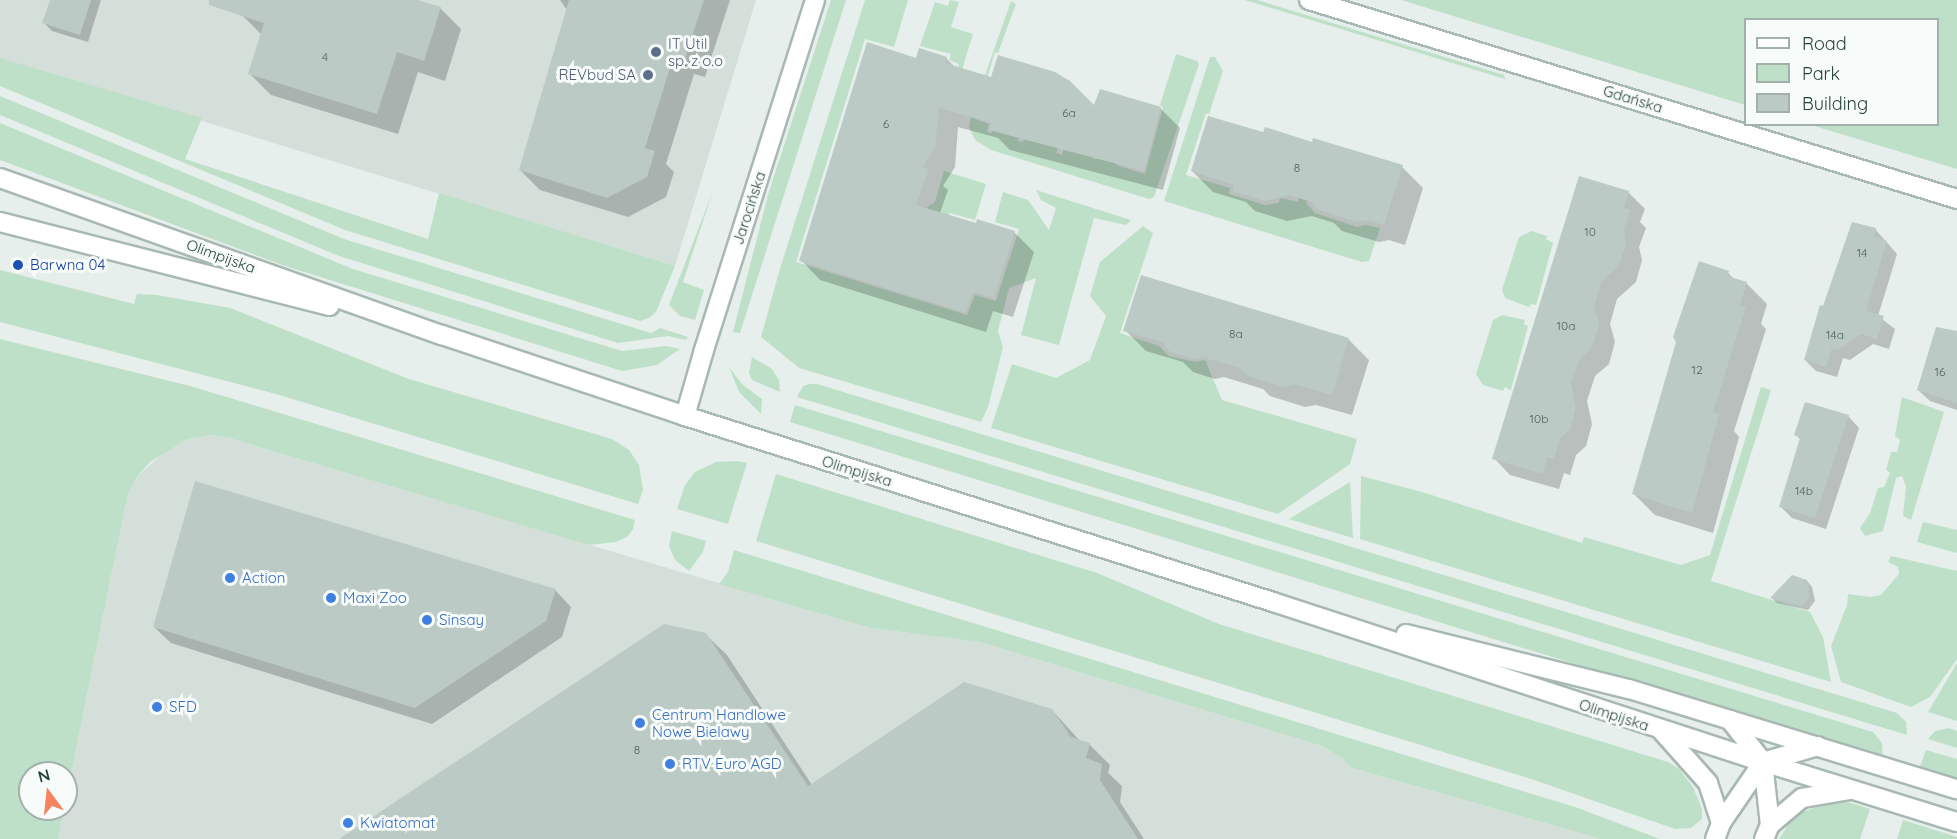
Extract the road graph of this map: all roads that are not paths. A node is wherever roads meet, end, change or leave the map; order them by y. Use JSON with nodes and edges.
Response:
{"nodes":[{"id":1,"x":815,"y":0,"type":"edge"},
{"id":2,"x":1309,"y":0,"type":"edge"},
{"id":3,"x":0,"y":177,"type":"edge"},
{"id":4,"x":1957,"y":199,"type":"edge"},
{"id":5,"x":0,"y":222,"type":"edge"},
{"id":6,"x":442,"y":335,"type":"junction"},
{"id":7,"x":685,"y":416,"type":"junction"},
{"id":8,"x":1274,"y":602,"type":"junction"},
{"id":9,"x":1730,"y":720,"type":"junction"},
{"id":10,"x":1661,"y":730,"type":"junction"},
{"id":11,"x":1818,"y":746,"type":"junction"},
{"id":12,"x":1762,"y":762,"type":"junction"},
{"id":13,"x":1957,"y":789,"type":"edge"},
{"id":14,"x":1851,"y":790,"type":"junction"},
{"id":15,"x":1957,"y":822,"type":"edge"},
{"id":16,"x":1718,"y":831,"type":"edge"},
{"id":17,"x":1767,"y":832,"type":"edge"}],
"edges":[{"from":1,"to":7,"type":"main road","name":"Jarocińska"},
{"from":2,"to":4,"type":"main road","name":"Gdańska"},
{"from":3,"to":6,"type":"main road","name":"Olimpijska"},
{"from":5,"to":6,"type":"main road","name":"Olimpijska"},
{"from":6,"to":7,"type":"main road","name":"Olimpijska"},
{"from":7,"to":8,"type":"main road","name":"Olimpijska"},
{"from":8,"to":9,"type":"main road","name":"Olimpijska"},
{"from":8,"to":10,"type":"main road","name":"Olimpijska"},
{"from":9,"to":11,"type":"main road","name":"Olimpijska"},
{"from":9,"to":12,"type":"main road"},
{"from":10,"to":12,"type":"main road","name":"Olimpijska"},
{"from":10,"to":16,"type":"main road"},
{"from":11,"to":12,"type":"main road"},
{"from":11,"to":13,"type":"main road","name":"Olimpijska"},
{"from":12,"to":14,"type":"main road","name":"Olimpijska"},
{"from":12,"to":16,"type":"main road"},
{"from":12,"to":17,"type":"main road"},
{"from":14,"to":15,"type":"main road","name":"Olimpijska"},
{"from":14,"to":17,"type":"main road"}]}
